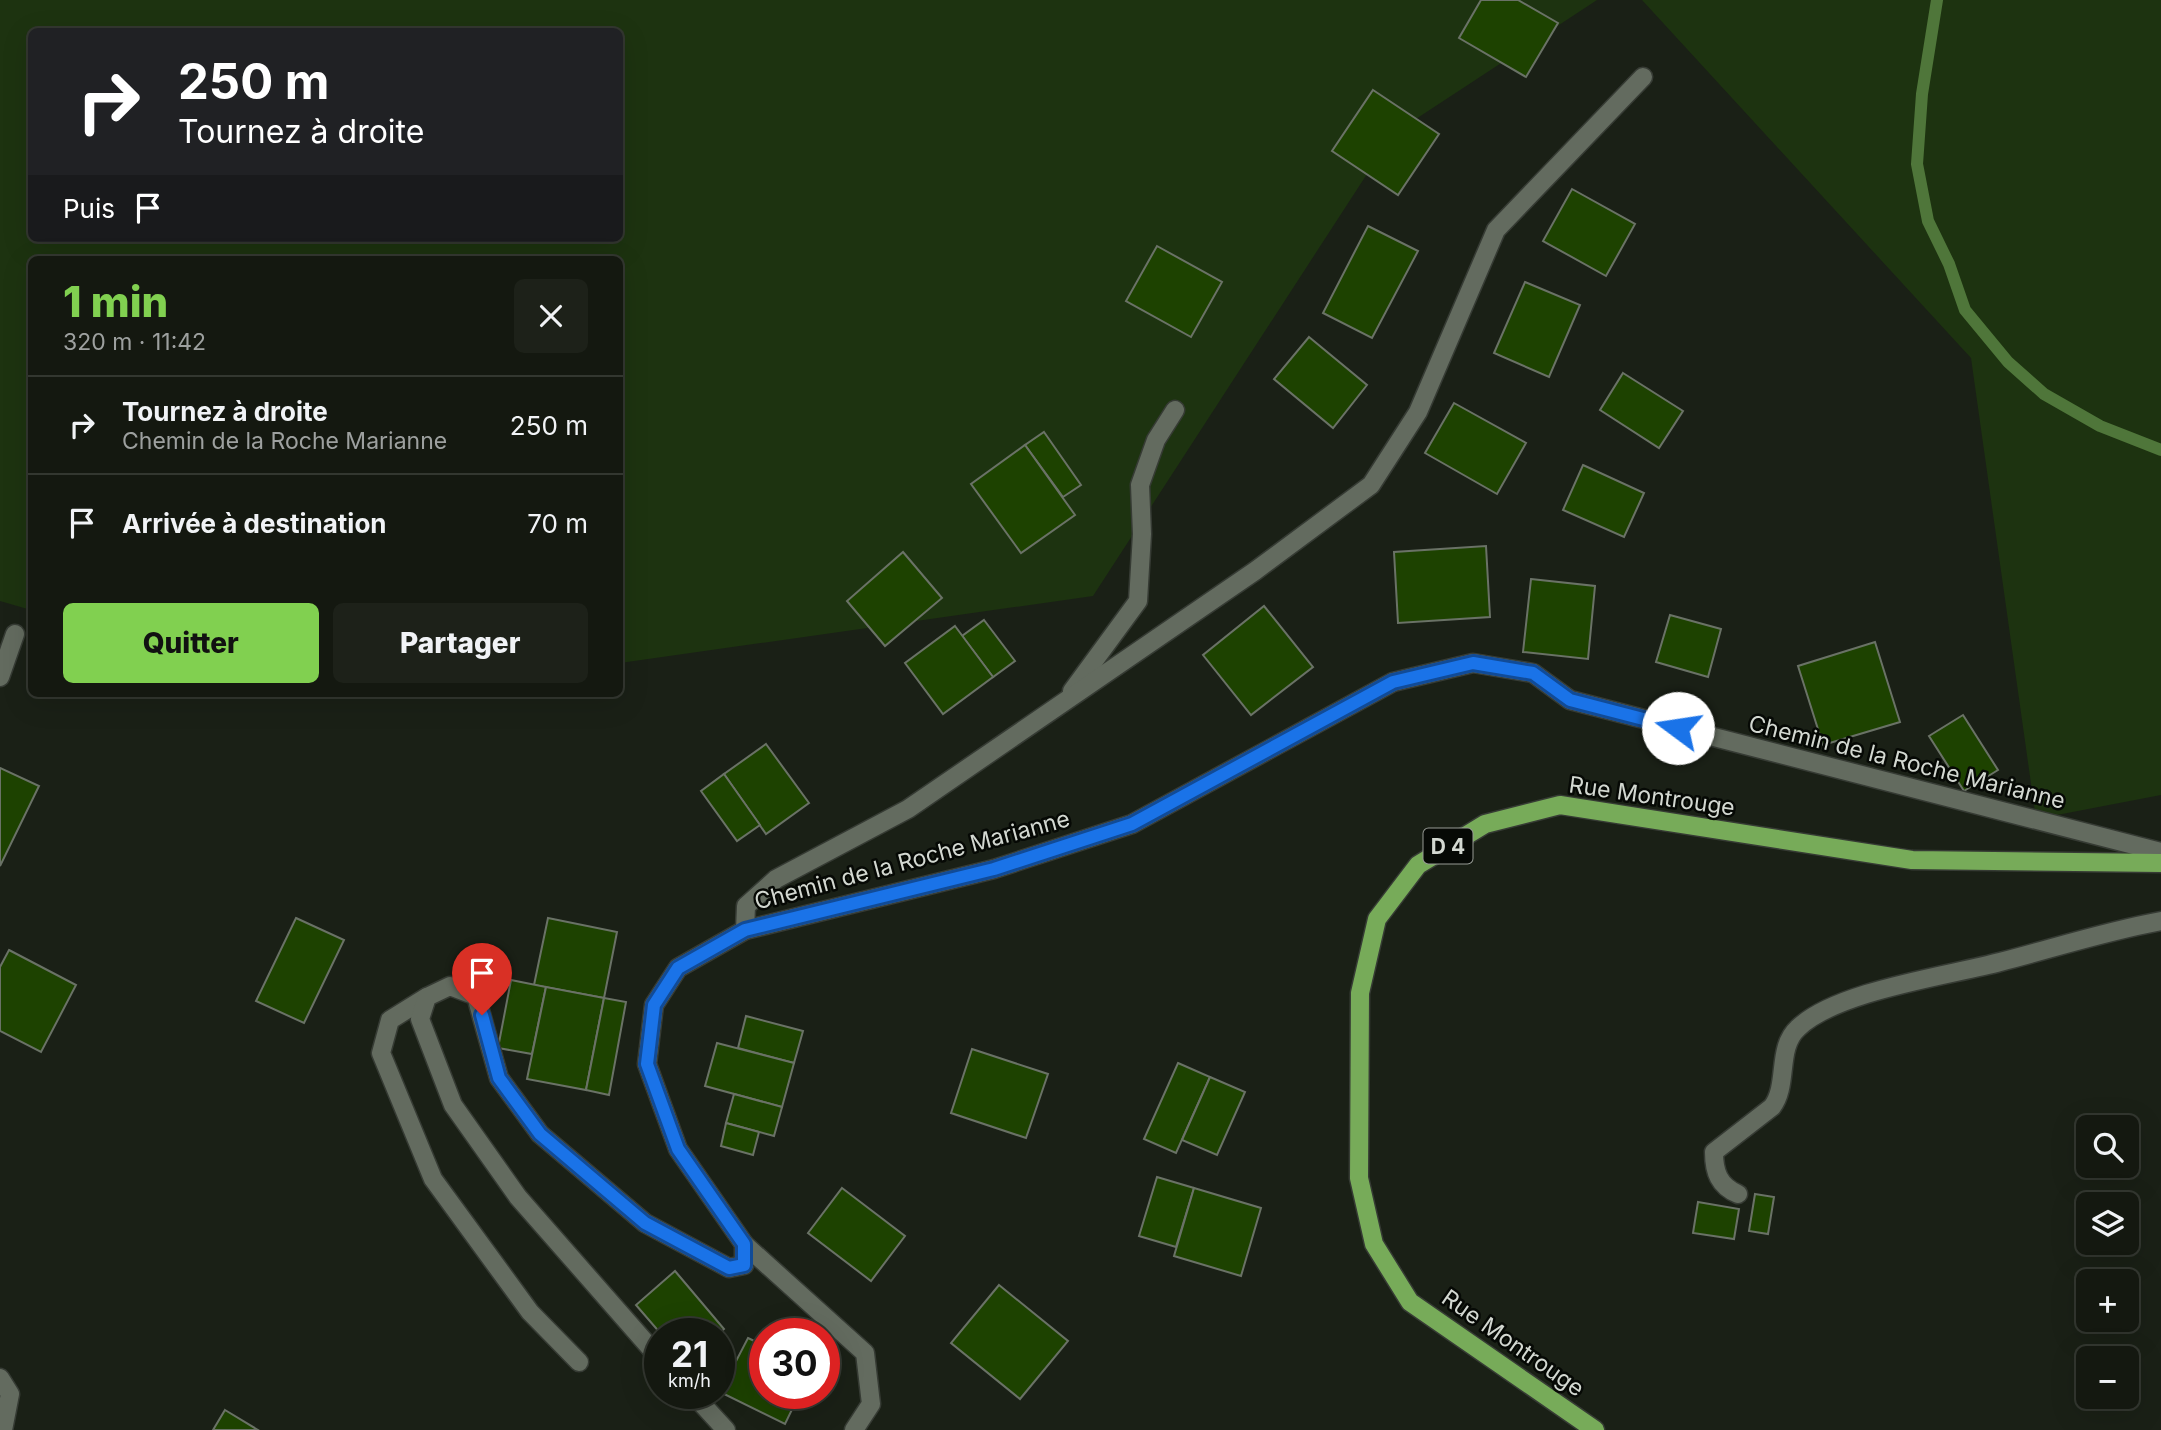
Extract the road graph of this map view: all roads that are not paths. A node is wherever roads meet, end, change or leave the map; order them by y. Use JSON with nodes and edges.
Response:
{"nodes":[{"id":1,"x":1643,"y":77,"type":"dead end"},
{"id":2,"x":1175,"y":410,"type":"dead end"},
{"id":3,"x":15,"y":634,"type":"dead end"},
{"id":4,"x":0,"y":677,"type":"edge"},
{"id":5,"x":1064,"y":702,"type":"junction"},
{"id":6,"x":2161,"y":852,"type":"edge"},
{"id":7,"x":2161,"y":863,"type":"edge"},
{"id":8,"x":2161,"y":921,"type":"edge"},
{"id":9,"x":745,"y":930,"type":"junction"},
{"id":10,"x":427,"y":998,"type":"junction"},
{"id":11,"x":1738,"y":1194,"type":"dead end"},
{"id":12,"x":744,"y":1244,"type":"junction"},
{"id":13,"x":644,"y":1341,"type":"edge"},
{"id":14,"x":579,"y":1362,"type":"dead end"},
{"id":15,"x":0,"y":1378,"type":"edge"},
{"id":16,"x":707,"y":1409,"type":"edge"},
{"id":17,"x":3,"y":1430,"type":"edge"},
{"id":18,"x":726,"y":1430,"type":"edge"},
{"id":19,"x":854,"y":1430,"type":"edge"},
{"id":20,"x":1595,"y":1430,"type":"edge"}],
"edges":[{"from":1,"to":5,"type":"street"},
{"from":2,"to":5,"type":"street"},
{"from":3,"to":4,"type":"street"},
{"from":5,"to":9,"type":"street"},
{"from":6,"to":9,"type":"street","name":"Chemin de la Roche Marianne"},
{"from":7,"to":20,"type":"main road","name":"Rue Montrouge","number":"D 4"},
{"from":8,"to":11,"type":"street"},
{"from":9,"to":12,"type":"street","name":"Chemin de la Roche Marianne"},
{"from":10,"to":12,"type":"street"},
{"from":10,"to":13,"type":"street"},
{"from":10,"to":14,"type":"street"},
{"from":12,"to":19,"type":"street","name":"Chemin de la Roche Marianne"},
{"from":15,"to":17,"type":"street"},
{"from":16,"to":18,"type":"street"}]}
